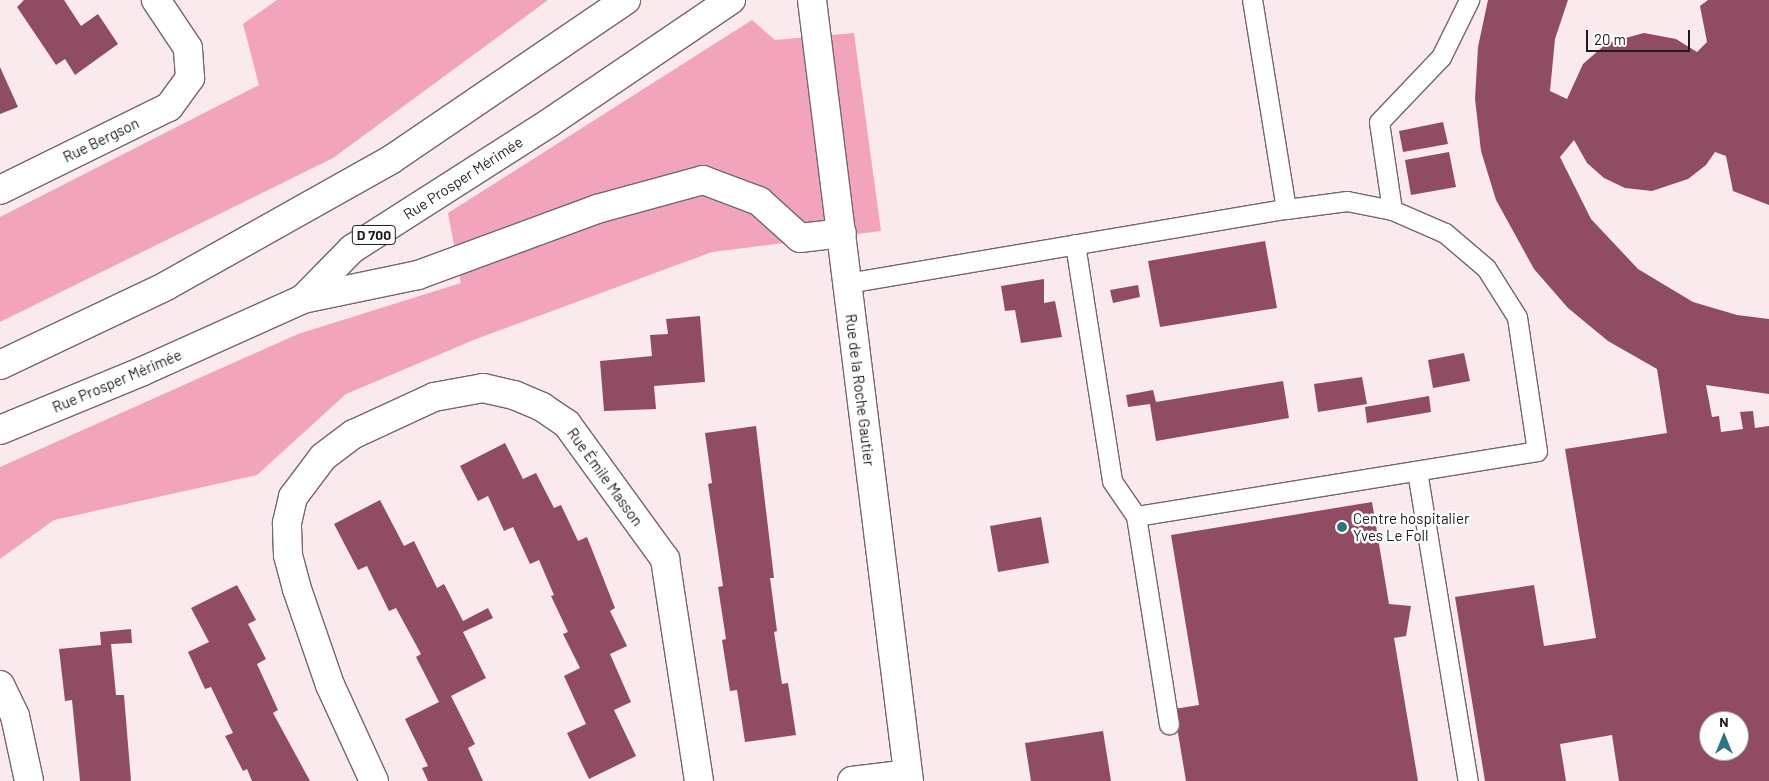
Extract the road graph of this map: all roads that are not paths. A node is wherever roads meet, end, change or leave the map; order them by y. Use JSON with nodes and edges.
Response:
{"nodes":[{"id":1,"x":156,"y":0,"type":"edge"},
{"id":2,"x":626,"y":0,"type":"edge"},
{"id":3,"x":731,"y":0,"type":"edge"},
{"id":4,"x":812,"y":0,"type":"edge"},
{"id":5,"x":1252,"y":0,"type":"edge"},
{"id":6,"x":1468,"y":0,"type":"edge"},
{"id":7,"x":0,"y":190,"type":"edge"},
{"id":8,"x":1286,"y":209,"type":"junction"},
{"id":9,"x":1392,"y":210,"type":"junction"},
{"id":10,"x":842,"y":234,"type":"junction"},
{"id":11,"x":1075,"y":244,"type":"junction"},
{"id":12,"x":847,"y":283,"type":"junction"},
{"id":13,"x":303,"y":299,"type":"junction"},
{"id":14,"x":0,"y":365,"type":"edge"},
{"id":15,"x":0,"y":430,"type":"edge"},
{"id":16,"x":1417,"y":470,"type":"junction"},
{"id":17,"x":1136,"y":516,"type":"junction"},
{"id":18,"x":0,"y":684,"type":"edge"},
{"id":19,"x":1169,"y":724,"type":"dead end"},
{"id":20,"x":909,"y":778,"type":"edge"},
{"id":21,"x":29,"y":781,"type":"edge"},
{"id":22,"x":374,"y":781,"type":"edge"},
{"id":23,"x":699,"y":781,"type":"edge"},
{"id":24,"x":852,"y":781,"type":"edge"},
{"id":25,"x":1468,"y":781,"type":"edge"}],
"edges":[{"from":1,"to":7,"type":"street","name":"Rue Bergson"},
{"from":2,"to":14,"type":"street"},
{"from":3,"to":13,"type":"street","name":"Rue Prosper Mérimée","number":"D 700"},
{"from":4,"to":10,"type":"street","name":"Rue de la Roche Gautier"},
{"from":5,"to":8,"type":"lane"},
{"from":6,"to":9,"type":"lane"},
{"from":8,"to":9,"type":"lane"},
{"from":8,"to":11,"type":"lane"},
{"from":9,"to":16,"type":"lane"},
{"from":10,"to":12,"type":"street","name":"Rue de la Roche Gautier"},
{"from":10,"to":13,"type":"street"},
{"from":11,"to":12,"type":"lane"},
{"from":11,"to":17,"type":"lane"},
{"from":12,"to":20,"type":"street","name":"Rue de la Roche Gautier"},
{"from":13,"to":15,"type":"street","name":"Rue Prosper Mérimée","number":"D 700"},
{"from":16,"to":17,"type":"lane"},
{"from":16,"to":25,"type":"lane"},
{"from":17,"to":19,"type":"lane"},
{"from":18,"to":21,"type":"street"},
{"from":20,"to":24,"type":"street"},
{"from":22,"to":23,"type":"street","name":"Rue Émile Masson"}]}
